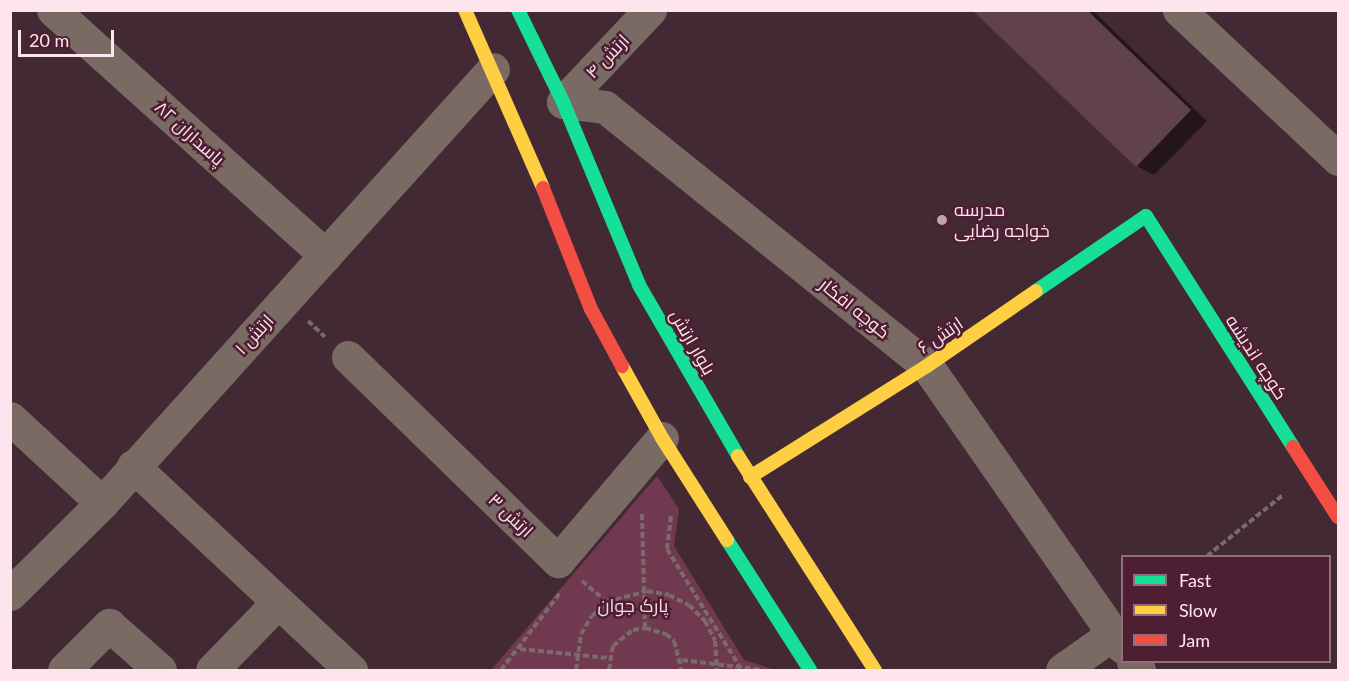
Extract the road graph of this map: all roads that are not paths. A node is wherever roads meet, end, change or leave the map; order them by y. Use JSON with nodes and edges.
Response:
{"nodes":[{"id":1,"x":53,"y":10,"type":"edge"},
{"id":2,"x":465,"y":10,"type":"edge"},
{"id":3,"x":518,"y":10,"type":"edge"},
{"id":4,"x":650,"y":10,"type":"edge"},
{"id":5,"x":1179,"y":10,"type":"edge"},
{"id":6,"x":493,"y":69,"type":"junction"},
{"id":7,"x":554,"y":107,"type":"junction"},
{"id":8,"x":1338,"y":159,"type":"edge"},
{"id":9,"x":1146,"y":216,"type":"joint"},
{"id":10,"x":326,"y":256,"type":"junction"},
{"id":11,"x":348,"y":357,"type":"road end"},
{"id":12,"x":927,"y":366,"type":"junction"},
{"id":13,"x":10,"y":418,"type":"edge"},
{"id":14,"x":662,"y":438,"type":"junction"},
{"id":15,"x":133,"y":466,"type":"junction"},
{"id":16,"x":750,"y":477,"type":"junction"},
{"id":17,"x":102,"y":503,"type":"junction"},
{"id":18,"x":1338,"y":517,"type":"edge"},
{"id":19,"x":10,"y":594,"type":"edge"},
{"id":20,"x":277,"y":603,"type":"junction"},
{"id":21,"x":1118,"y":640,"type":"edge"},
{"id":22,"x":64,"y":670,"type":"edge"},
{"id":23,"x":160,"y":670,"type":"edge"},
{"id":24,"x":212,"y":670,"type":"edge"},
{"id":25,"x":351,"y":670,"type":"edge"},
{"id":26,"x":810,"y":670,"type":"edge"},
{"id":27,"x":875,"y":670,"type":"edge"},
{"id":28,"x":1062,"y":670,"type":"edge"}],
"edges":[{"from":1,"to":10,"type":"street","name":"پاسداران ۸۲"},
{"from":2,"to":6,"type":"street"},
{"from":3,"to":7,"type":"street","name":"بلوار ارتش"},
{"from":4,"to":7,"type":"street","name":"ارتش ۴"},
{"from":5,"to":8,"type":"street"},
{"from":6,"to":10,"type":"street","name":"ارتش ۱"},
{"from":6,"to":14,"type":"street"},
{"from":7,"to":12,"type":"street","name":"کوچه افکار"},
{"from":7,"to":16,"type":"street","name":"بلوار ارتش"},
{"from":9,"to":12,"type":"street","name":"ارتش ۶"},
{"from":9,"to":18,"type":"street","name":"کوچه اندیشه"},
{"from":10,"to":15,"type":"street","name":"ارتش ۱"},
{"from":11,"to":14,"type":"street","name":"ارتش ۳"},
{"from":12,"to":16,"type":"street","name":"ارتش ۶"},
{"from":12,"to":21,"type":"street","name":"کوچه افکار"},
{"from":13,"to":17,"type":"street"},
{"from":14,"to":26,"type":"street"},
{"from":15,"to":17,"type":"street","name":"ارتش ۱"},
{"from":15,"to":20,"type":"street"},
{"from":16,"to":27,"type":"street","name":"بلوار ارتش"},
{"from":17,"to":19,"type":"street","name":"ارتش ۱"},
{"from":20,"to":24,"type":"street"},
{"from":20,"to":25,"type":"street"},
{"from":21,"to":28,"type":"street"},
{"from":22,"to":23,"type":"street"}]}
